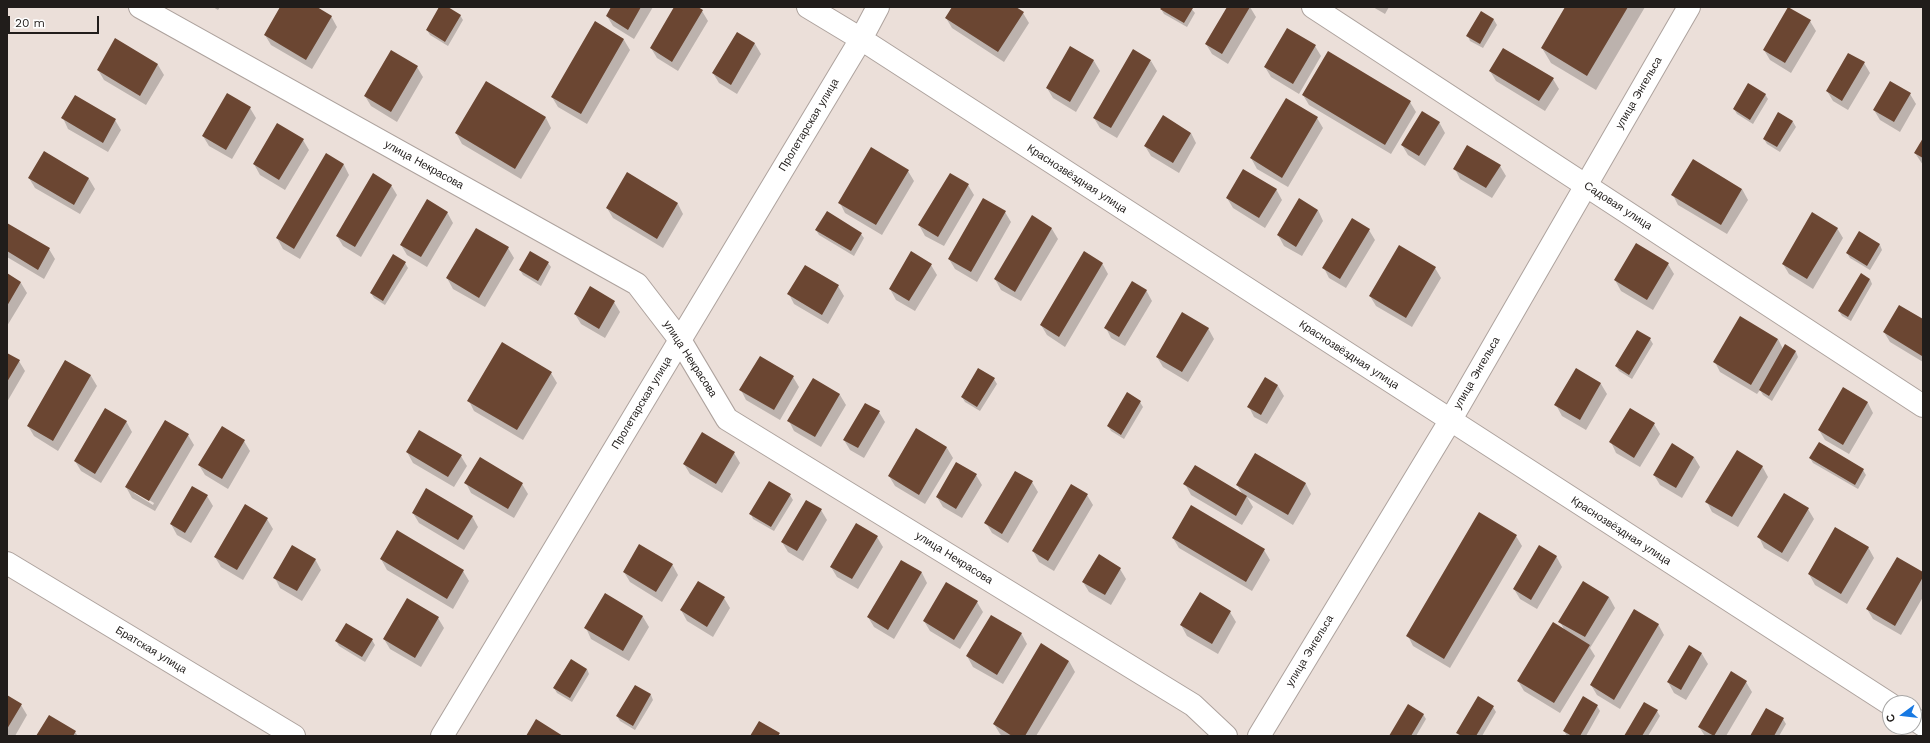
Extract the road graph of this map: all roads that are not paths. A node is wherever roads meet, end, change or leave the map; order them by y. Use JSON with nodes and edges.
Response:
{"nodes":[{"id":1,"x":140,"y":7,"type":"edge"},
{"id":2,"x":808,"y":7,"type":"edge"},
{"id":3,"x":878,"y":7,"type":"edge"},
{"id":4,"x":1313,"y":7,"type":"edge"},
{"id":5,"x":1689,"y":7,"type":"edge"},
{"id":6,"x":861,"y":39,"type":"junction"},
{"id":7,"x":1586,"y":185,"type":"junction"},
{"id":8,"x":680,"y":340,"type":"junction"},
{"id":9,"x":1923,"y":406,"type":"edge"},
{"id":10,"x":1450,"y":421,"type":"junction"},
{"id":11,"x":7,"y":563,"type":"edge"},
{"id":12,"x":1882,"y":699,"type":"edge"},
{"id":13,"x":294,"y":736,"type":"edge"},
{"id":14,"x":442,"y":736,"type":"edge"},
{"id":15,"x":1226,"y":736,"type":"edge"},
{"id":16,"x":1259,"y":736,"type":"edge"}],
"edges":[{"from":1,"to":8,"type":"street","name":"улица Некрасова"},
{"from":2,"to":6,"type":"street","name":"Краснозвёздная улица"},
{"from":3,"to":6,"type":"street","name":"Пролетарская улица"},
{"from":4,"to":7,"type":"street","name":"Садовая улица"},
{"from":5,"to":7,"type":"street","name":"улица Энгельса"},
{"from":6,"to":8,"type":"street","name":"Пролетарская улица"},
{"from":6,"to":10,"type":"street","name":"Краснозвёздная улица"},
{"from":7,"to":9,"type":"street","name":"Садовая улица"},
{"from":7,"to":10,"type":"street","name":"улица Энгельса"},
{"from":8,"to":14,"type":"street","name":"Пролетарская улица"},
{"from":8,"to":15,"type":"street","name":"улица Некрасова"},
{"from":10,"to":12,"type":"street","name":"Краснозвёздная улица"},
{"from":10,"to":16,"type":"street","name":"улица Энгельса"},
{"from":11,"to":13,"type":"street","name":"Братская улица"}]}
